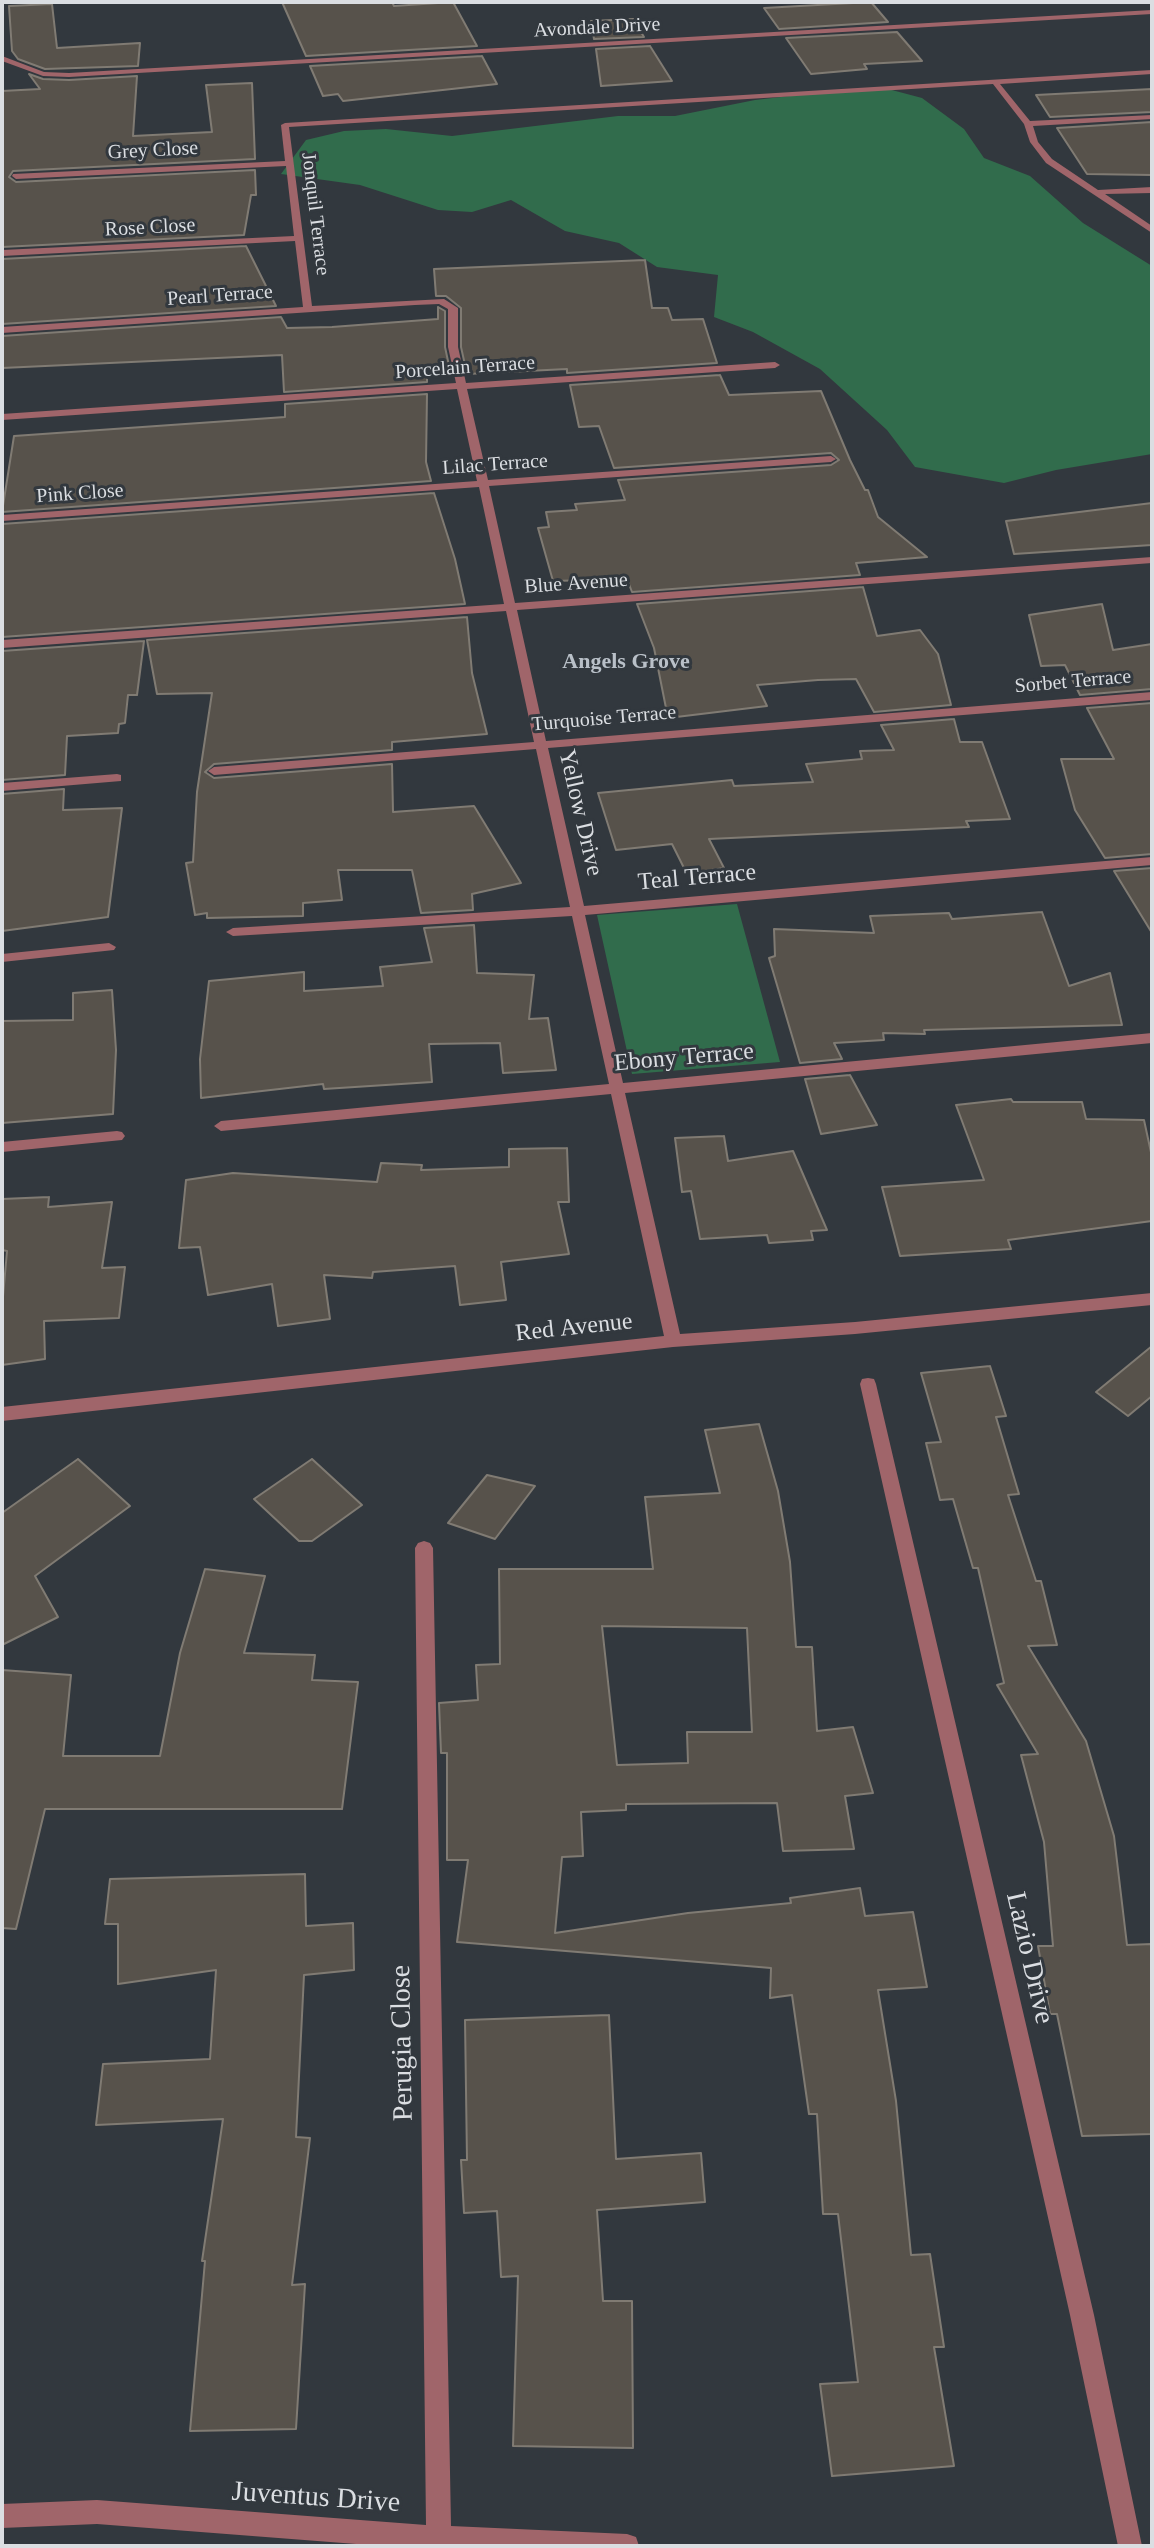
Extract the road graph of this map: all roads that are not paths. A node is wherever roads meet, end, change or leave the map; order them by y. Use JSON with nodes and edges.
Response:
{"nodes":[{"id":1,"x":1152,"y":12,"type":"edge"},
{"id":2,"x":2,"y":58,"type":"edge"},
{"id":3,"x":1152,"y":72,"type":"edge"},
{"id":4,"x":995,"y":82,"type":"junction"},
{"id":5,"x":1152,"y":117,"type":"edge"},
{"id":6,"x":1028,"y":124,"type":"junction"},
{"id":7,"x":290,"y":163,"type":"junction"},
{"id":8,"x":16,"y":176,"type":"dead end"},
{"id":9,"x":1152,"y":190,"type":"edge"},
{"id":10,"x":1100,"y":192,"type":"junction"},
{"id":11,"x":1152,"y":230,"type":"edge"},
{"id":12,"x":300,"y":238,"type":"junction"},
{"id":13,"x":2,"y":253,"type":"edge"},
{"id":14,"x":441,"y":301,"type":"joint"},
{"id":15,"x":308,"y":308,"type":"junction"},
{"id":16,"x":2,"y":330,"type":"edge"},
{"id":17,"x":775,"y":365,"type":"dead end"},
{"id":18,"x":462,"y":386,"type":"junction"},
{"id":19,"x":2,"y":417,"type":"edge"},
{"id":20,"x":831,"y":459,"type":"dead end"},
{"id":21,"x":484,"y":484,"type":"junction"},
{"id":22,"x":161,"y":506,"type":"joint"},
{"id":23,"x":2,"y":518,"type":"edge"},
{"id":24,"x":1152,"y":560,"type":"edge"},
{"id":25,"x":511,"y":607,"type":"junction"},
{"id":26,"x":2,"y":644,"type":"edge"},
{"id":27,"x":1152,"y":696,"type":"edge"},
{"id":28,"x":998,"y":708,"type":"joint"},
{"id":29,"x":542,"y":744,"type":"junction"},
{"id":30,"x":214,"y":771,"type":"dead end"},
{"id":31,"x":117,"y":778,"type":"dead end"},
{"id":32,"x":2,"y":787,"type":"edge"},
{"id":33,"x":1152,"y":861,"type":"edge"},
{"id":34,"x":579,"y":911,"type":"junction"},
{"id":35,"x":233,"y":932,"type":"dead end"},
{"id":36,"x":109,"y":947,"type":"dead end"},
{"id":37,"x":2,"y":958,"type":"edge"},
{"id":38,"x":1152,"y":1038,"type":"edge"},
{"id":39,"x":615,"y":1087,"type":"junction"},
{"id":40,"x":221,"y":1126,"type":"dead end"},
{"id":41,"x":117,"y":1136,"type":"dead end"},
{"id":42,"x":2,"y":1147,"type":"edge"},
{"id":43,"x":1152,"y":1299,"type":"edge"},
{"id":44,"x":673,"y":1341,"type":"junction"},
{"id":45,"x":868,"y":1384,"type":"dead end"},
{"id":46,"x":2,"y":1414,"type":"edge"},
{"id":47,"x":424,"y":1548,"type":"dead end"},
{"id":48,"x":2,"y":2516,"type":"edge"},
{"id":49,"x":439,"y":2542,"type":"edge"},
{"id":50,"x":627,"y":2546,"type":"edge"},
{"id":51,"x":1130,"y":2546,"type":"edge"}],
"edges":[{"from":1,"to":2,"type":"street","name":"Avondale Drive"},
{"from":3,"to":4,"type":"street"},
{"from":4,"to":6,"type":"street"},
{"from":4,"to":7,"type":"street","name":"Jonquil Terrace"},
{"from":5,"to":6,"type":"street"},
{"from":6,"to":10,"type":"street"},
{"from":7,"to":8,"type":"street","name":"Grey Close"},
{"from":7,"to":12,"type":"street","name":"Jonquil Terrace"},
{"from":9,"to":10,"type":"street"},
{"from":10,"to":11,"type":"street"},
{"from":12,"to":13,"type":"street","name":"Rose Close"},
{"from":12,"to":15,"type":"street","name":"Jonquil Terrace"},
{"from":14,"to":15,"type":"street","name":"Pearl Terrace"},
{"from":14,"to":18,"type":"street","name":"Yellow Drive"},
{"from":15,"to":16,"type":"street","name":"Pearl Terrace"},
{"from":17,"to":18,"type":"street","name":"Porcelain Terrace"},
{"from":18,"to":19,"type":"street","name":"Porcelain Terrace"},
{"from":18,"to":21,"type":"street","name":"Yellow Drive"},
{"from":20,"to":21,"type":"street","name":"Lilac Terrace"},
{"from":21,"to":22,"type":"street","name":"Lilac Terrace"},
{"from":21,"to":25,"type":"street","name":"Yellow Drive"},
{"from":22,"to":23,"type":"street","name":"Pink Close"},
{"from":24,"to":25,"type":"street","name":"Blue Avenue"},
{"from":25,"to":26,"type":"street","name":"Blue Avenue"},
{"from":25,"to":29,"type":"street","name":"Yellow Drive"},
{"from":27,"to":28,"type":"street","name":"Sorbet Terrace"},
{"from":28,"to":29,"type":"street","name":"Turquoise Terrace"},
{"from":29,"to":30,"type":"street","name":"Turquoise Terrace"},
{"from":29,"to":34,"type":"street","name":"Yellow Drive"},
{"from":31,"to":32,"type":"street"},
{"from":33,"to":34,"type":"street","name":"Teal Terrace"},
{"from":34,"to":35,"type":"street","name":"Teal Terrace"},
{"from":34,"to":39,"type":"street","name":"Yellow Drive"},
{"from":36,"to":37,"type":"street"},
{"from":38,"to":39,"type":"street","name":"Ebony Terrace"},
{"from":39,"to":40,"type":"street","name":"Ebony Terrace"},
{"from":39,"to":44,"type":"street","name":"Yellow Drive"},
{"from":41,"to":42,"type":"street"},
{"from":43,"to":44,"type":"street","name":"Red Avenue"},
{"from":44,"to":46,"type":"street","name":"Red Avenue"},
{"from":45,"to":51,"type":"street","name":"Lazio Drive"},
{"from":47,"to":49,"type":"street","name":"Perugia Close"},
{"from":48,"to":49,"type":"street","name":"Juventus Drive"},
{"from":49,"to":50,"type":"street","name":"Juventus Drive"}]}
